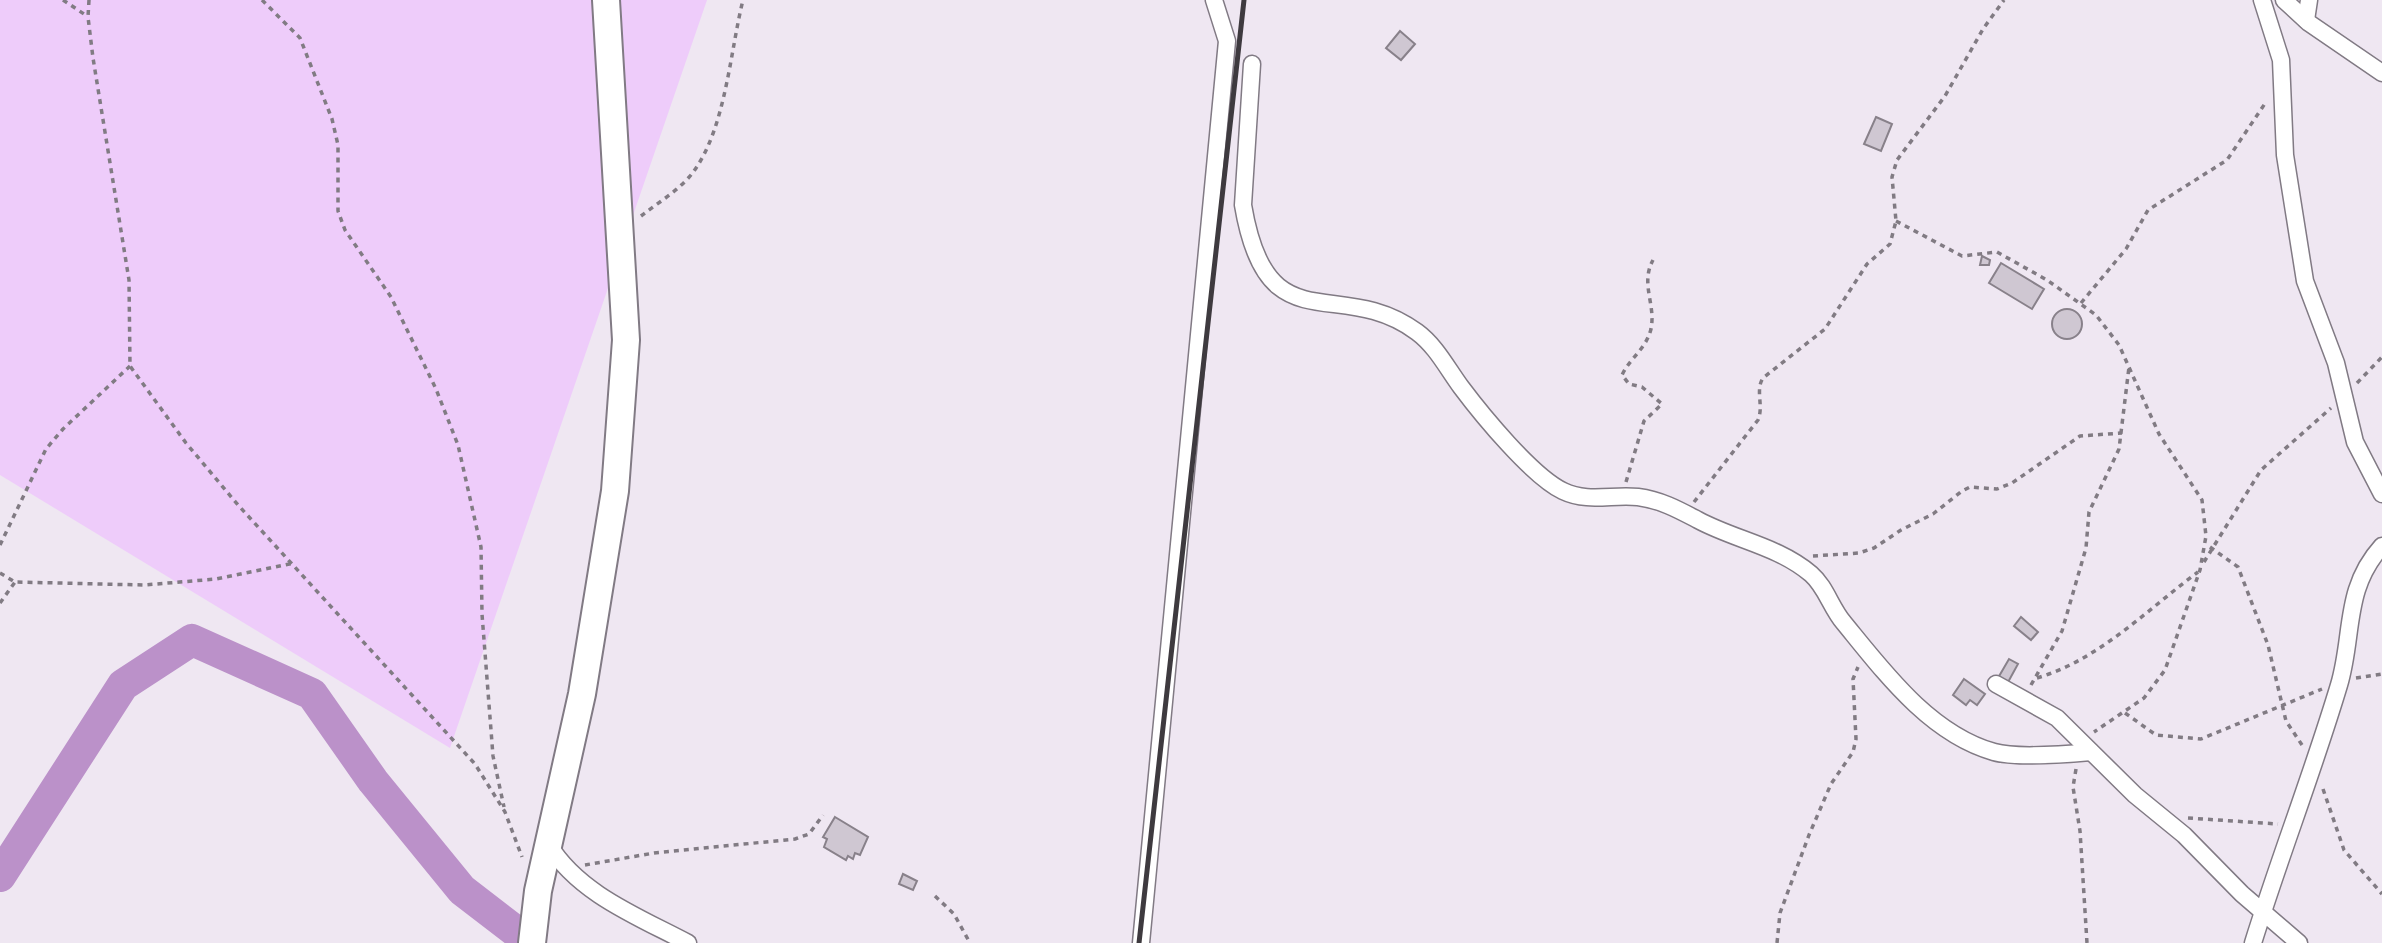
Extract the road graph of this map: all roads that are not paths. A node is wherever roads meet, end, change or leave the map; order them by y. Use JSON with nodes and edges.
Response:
{"nodes":[{"id":1,"x":606,"y":0,"type":"edge"},
{"id":2,"x":1214,"y":0,"type":"edge"},
{"id":3,"x":2262,"y":0,"type":"edge"},
{"id":4,"x":2284,"y":0,"type":"edge"},
{"id":5,"x":2309,"y":0,"type":"edge"},
{"id":6,"x":2306,"y":20,"type":"junction"},
{"id":7,"x":1252,"y":64,"type":"dead end"},
{"id":8,"x":2382,"y":73,"type":"edge"},
{"id":9,"x":2382,"y":494,"type":"edge"},
{"id":10,"x":2382,"y":546,"type":"edge"},
{"id":11,"x":1996,"y":684,"type":"dead end"},
{"id":12,"x":2084,"y":749,"type":"junction"},
{"id":13,"x":549,"y":845,"type":"junction"},
{"id":14,"x":2263,"y":912,"type":"junction"},
{"id":15,"x":532,"y":943,"type":"edge"},
{"id":16,"x":688,"y":943,"type":"edge"},
{"id":17,"x":1141,"y":943,"type":"edge"},
{"id":18,"x":2253,"y":943,"type":"edge"},
{"id":19,"x":2299,"y":943,"type":"edge"}],
"edges":[{"from":1,"to":13,"type":"highway"},
{"from":2,"to":17,"type":"street"},
{"from":3,"to":9,"type":"street"},
{"from":4,"to":6,"type":"street"},
{"from":5,"to":6,"type":"street"},
{"from":6,"to":8,"type":"street"},
{"from":7,"to":12,"type":"street"},
{"from":10,"to":14,"type":"street"},
{"from":11,"to":12,"type":"street"},
{"from":12,"to":14,"type":"street"},
{"from":13,"to":15,"type":"highway"},
{"from":13,"to":16,"type":"street"},
{"from":14,"to":18,"type":"street"},
{"from":14,"to":19,"type":"street"}]}
